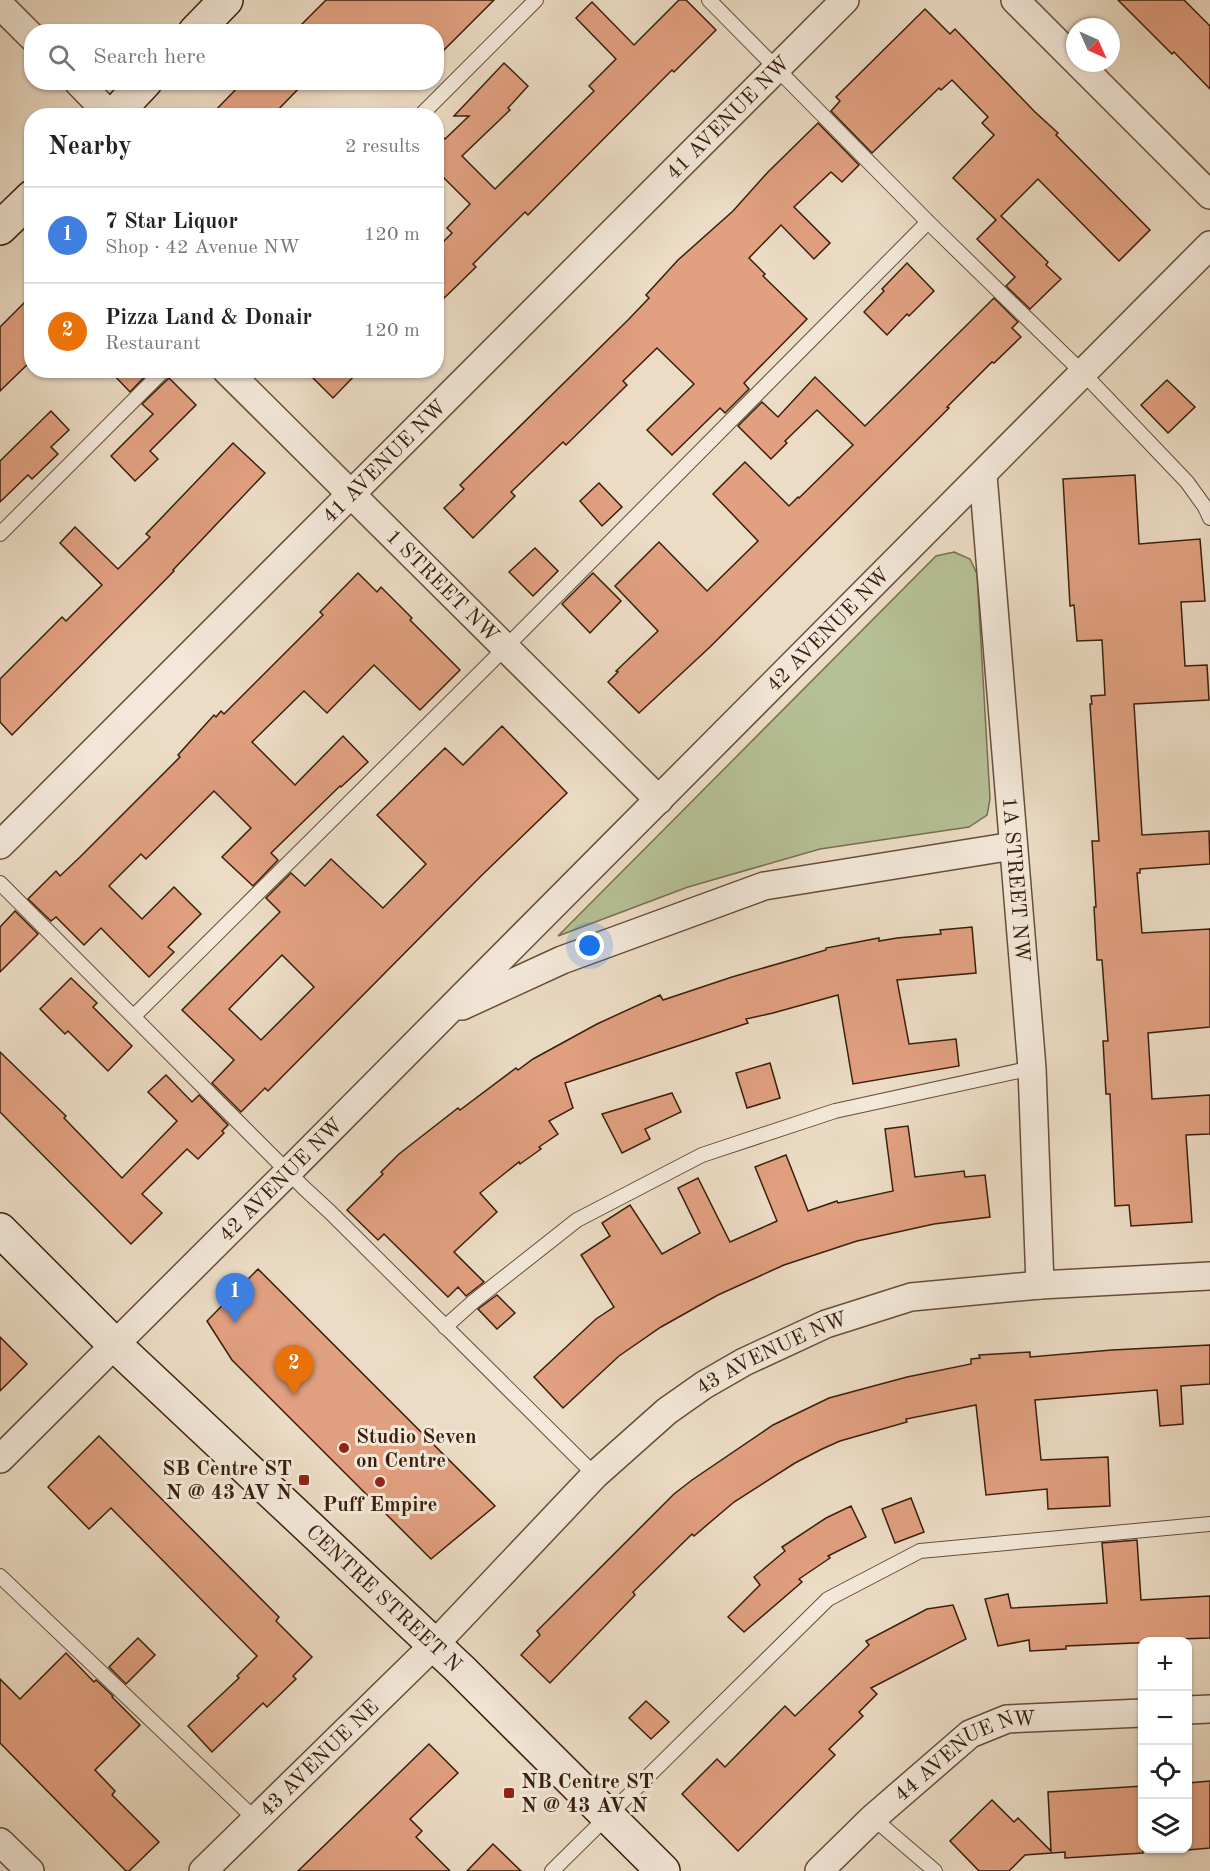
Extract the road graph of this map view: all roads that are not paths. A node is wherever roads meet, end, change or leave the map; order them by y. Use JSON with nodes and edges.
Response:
{"nodes":[{"id":1,"x":226,"y":0,"type":"edge"},
{"id":2,"x":536,"y":0,"type":"edge"},
{"id":3,"x":709,"y":0,"type":"edge"},
{"id":4,"x":845,"y":0,"type":"edge"},
{"id":5,"x":1015,"y":0,"type":"edge"},
{"id":6,"x":0,"y":5,"type":"edge"},
{"id":7,"x":203,"y":24,"type":"edge"},
{"id":8,"x":24,"y":29,"type":"edge"},
{"id":9,"x":1066,"y":52,"type":"edge"},
{"id":10,"x":777,"y":69,"type":"junction"},
{"id":11,"x":1086,"y":72,"type":"edge"},
{"id":12,"x":86,"y":90,"type":"edge"},
{"id":13,"x":137,"y":90,"type":"edge"},
{"id":14,"x":104,"y":108,"type":"edge"},
{"id":15,"x":120,"y":108,"type":"edge"},
{"id":16,"x":428,"y":108,"type":"edge"},
{"id":17,"x":1210,"y":195,"type":"edge"},
{"id":18,"x":24,"y":204,"type":"edge"},
{"id":19,"x":928,"y":222,"type":"junction"},
{"id":20,"x":0,"y":228,"type":"edge"},
{"id":21,"x":1210,"y":245,"type":"edge"},
{"id":22,"x":1084,"y":374,"type":"junction"},
{"id":23,"x":156,"y":378,"type":"edge"},
{"id":24,"x":234,"y":378,"type":"edge"},
{"id":25,"x":983,"y":475,"type":"junction"},
{"id":26,"x":351,"y":495,"type":"junction"},
{"id":27,"x":1210,"y":518,"type":"edge"},
{"id":28,"x":0,"y":534,"type":"edge"},
{"id":29,"x":504,"y":648,"type":"junction"},
{"id":30,"x":659,"y":800,"type":"junction"},
{"id":31,"x":0,"y":845,"type":"edge"},
{"id":32,"x":1013,"y":846,"type":"junction"},
{"id":33,"x":0,"y":883,"type":"edge"},
{"id":34,"x":445,"y":1015,"type":"junction"},
{"id":35,"x":134,"y":1016,"type":"junction"},
{"id":36,"x":1032,"y":1068,"type":"junction"},
{"id":37,"x":288,"y":1172,"type":"junction"},
{"id":38,"x":0,"y":1230,"type":"edge"},
{"id":39,"x":1210,"y":1276,"type":"edge"},
{"id":40,"x":1040,"y":1285,"type":"junction"},
{"id":41,"x":446,"y":1327,"type":"junction"},
{"id":42,"x":115,"y":1345,"type":"junction"},
{"id":43,"x":0,"y":1459,"type":"edge"},
{"id":44,"x":595,"y":1475,"type":"junction"},
{"id":45,"x":1210,"y":1524,"type":"edge"},
{"id":46,"x":0,"y":1576,"type":"edge"},
{"id":47,"x":434,"y":1645,"type":"junction"},
{"id":48,"x":1210,"y":1709,"type":"edge"},
{"id":49,"x":1192,"y":1710,"type":"edge"},
{"id":50,"x":1138,"y":1713,"type":"edge"},
{"id":51,"x":607,"y":1814,"type":"junction"},
{"id":52,"x":873,"y":1818,"type":"junction"},
{"id":53,"x":255,"y":1820,"type":"junction"},
{"id":54,"x":0,"y":1842,"type":"edge"},
{"id":55,"x":30,"y":1871,"type":"edge"},
{"id":56,"x":203,"y":1871,"type":"edge"},
{"id":57,"x":552,"y":1871,"type":"edge"},
{"id":58,"x":663,"y":1871,"type":"edge"},
{"id":59,"x":819,"y":1871,"type":"edge"},
{"id":60,"x":936,"y":1871,"type":"edge"}],
"edges":[{"from":1,"to":7,"type":"main road"},
{"from":2,"to":16,"type":"lane"},
{"from":3,"to":10,"type":"lane"},
{"from":4,"to":10,"type":"street","name":"41 AVENUE NW"},
{"from":5,"to":9,"type":"street"},
{"from":6,"to":8,"type":"street"},
{"from":10,"to":19,"type":"lane"},
{"from":10,"to":26,"type":"street","name":"41 AVENUE NW"},
{"from":11,"to":17,"type":"street"},
{"from":12,"to":14,"type":"street"},
{"from":13,"to":15,"type":"main road"},
{"from":18,"to":20,"type":"main road"},
{"from":19,"to":22,"type":"lane"},
{"from":19,"to":29,"type":"lane"},
{"from":21,"to":22,"type":"street","name":"42 AVENUE NW"},
{"from":22,"to":25,"type":"street","name":"42 AVENUE NW"},
{"from":22,"to":27,"type":"lane"},
{"from":23,"to":28,"type":"lane"},
{"from":24,"to":26,"type":"street","name":"1 STREET NW"},
{"from":25,"to":30,"type":"street","name":"42 AVENUE NW"},
{"from":25,"to":32,"type":"street","name":"1A STREET NW"},
{"from":26,"to":29,"type":"street","name":"1 STREET NW"},
{"from":26,"to":31,"type":"street","name":"41 AVENUE NW"},
{"from":29,"to":30,"type":"street","name":"1 STREET NW"},
{"from":29,"to":35,"type":"lane"},
{"from":30,"to":34,"type":"street","name":"42 AVENUE NW"},
{"from":32,"to":34,"type":"street","name":"42 AVENUE NW"},
{"from":32,"to":36,"type":"street","name":"1A STREET NW"},
{"from":33,"to":35,"type":"lane"},
{"from":34,"to":37,"type":"street","name":"42 AVENUE NW"},
{"from":35,"to":37,"type":"lane"},
{"from":36,"to":40,"type":"street","name":"1A STREET NW"},
{"from":36,"to":41,"type":"lane"},
{"from":37,"to":41,"type":"lane"},
{"from":37,"to":42,"type":"street","name":"42 AVENUE NW"},
{"from":38,"to":42,"type":"main road","name":"CENTRE STREET N"},
{"from":39,"to":40,"type":"street","name":"43 AVENUE NW"},
{"from":40,"to":44,"type":"street","name":"43 AVENUE NW"},
{"from":41,"to":44,"type":"lane"},
{"from":42,"to":43,"type":"street","name":"42 AVENUE NW"},
{"from":42,"to":47,"type":"main road","name":"CENTRE STREET N"},
{"from":44,"to":47,"type":"street","name":"43 AVENUE NW"},
{"from":45,"to":51,"type":"lane"},
{"from":46,"to":53,"type":"lane"},
{"from":47,"to":51,"type":"main road","name":"CENTRE STREET N"},
{"from":47,"to":53,"type":"street","name":"43 AVENUE NE"},
{"from":48,"to":49,"type":"street"},
{"from":50,"to":52,"type":"street","name":"44 AVENUE NW"},
{"from":51,"to":57,"type":"lane"},
{"from":51,"to":58,"type":"main road","name":"CENTRE STREET N"},
{"from":52,"to":59,"type":"street","name":"44 AVENUE NW"},
{"from":52,"to":60,"type":"lane"},
{"from":53,"to":56,"type":"street","name":"43 AVENUE NE"},
{"from":54,"to":55,"type":"street"}]}
